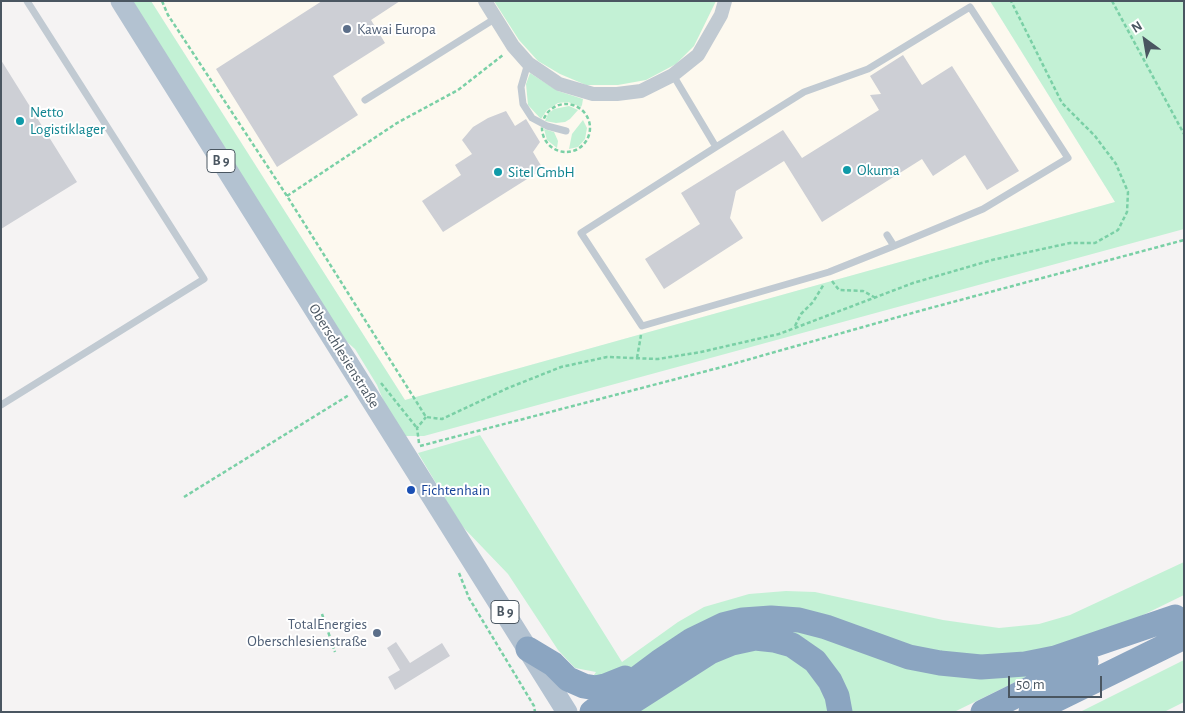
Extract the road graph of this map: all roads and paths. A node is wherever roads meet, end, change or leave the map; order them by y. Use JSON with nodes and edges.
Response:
{"nodes":[{"id":1,"x":27,"y":1,"type":"edge"},
{"id":2,"x":121,"y":1,"type":"edge"},
{"id":3,"x":162,"y":1,"type":"edge"},
{"id":4,"x":485,"y":1,"type":"edge"},
{"id":5,"x":725,"y":1,"type":"edge"},
{"id":6,"x":1012,"y":1,"type":"edge"},
{"id":7,"x":1112,"y":1,"type":"edge"},
{"id":8,"x":496,"y":18,"type":"junction"},
{"id":9,"x":513,"y":46,"type":"junction"},
{"id":10,"x":528,"y":63,"type":"junction"},
{"id":11,"x":672,"y":75,"type":"junction"},
{"id":12,"x":365,"y":100,"type":"dead end"},
{"id":13,"x":566,"y":131,"type":"dead end"},
{"id":14,"x":1184,"y":134,"type":"edge"},
{"id":15,"x":716,"y":147,"type":"junction"},
{"id":16,"x":287,"y":196,"type":"junction"},
{"id":17,"x":887,"y":236,"type":"dead end"},
{"id":18,"x":1184,"y":240,"type":"edge"},
{"id":19,"x":894,"y":246,"type":"junction"},
{"id":20,"x":829,"y":272,"type":"junction"},
{"id":21,"x":874,"y":297,"type":"junction"},
{"id":22,"x":642,"y":326,"type":"junction"},
{"id":23,"x":794,"y":328,"type":"junction"},
{"id":24,"x":636,"y":358,"type":"junction"},
{"id":25,"x":377,"y":379,"type":"dead end"},
{"id":26,"x":350,"y":394,"type":"dead end"},
{"id":27,"x":1,"y":405,"type":"edge"},
{"id":28,"x":426,"y":417,"type":"junction"},
{"id":29,"x":417,"y":428,"type":"junction"},
{"id":30,"x":184,"y":498,"type":"dead end"},
{"id":31,"x":458,"y":568,"type":"dead end"},
{"id":32,"x":322,"y":614,"type":"dead end"},
{"id":33,"x":1181,"y":622,"type":"edge"},
{"id":34,"x":528,"y":649,"type":"junction"},
{"id":35,"x":335,"y":652,"type":"dead end"},
{"id":36,"x":659,"y":662,"type":"junction"},
{"id":37,"x":625,"y":708,"type":"edge"},
{"id":38,"x":535,"y":712,"type":"edge"},
{"id":39,"x":567,"y":712,"type":"edge"},
{"id":40,"x":592,"y":712,"type":"edge"},
{"id":41,"x":840,"y":712,"type":"edge"},
{"id":42,"x":983,"y":712,"type":"edge"},
{"id":43,"x":1032,"y":712,"type":"edge"}],
"edges":[{"from":1,"to":27,"type":"lane"},
{"from":2,"to":34,"type":"main road","name":"Oberschlesienstraße","number":"B 9"},
{"from":3,"to":16,"type":"path"},
{"from":4,"to":8,"type":"street"},
{"from":5,"to":11,"type":"street"},
{"from":6,"to":21,"type":"path"},
{"from":7,"to":14,"type":"path"},
{"from":8,"to":9,"type":"street"},
{"from":8,"to":12,"type":"lane"},
{"from":9,"to":10,"type":"street"},
{"from":9,"to":16,"type":"path"},
{"from":10,"to":11,"type":"street"},
{"from":10,"to":13,"type":"lane"},
{"from":11,"to":15,"type":"lane"},
{"from":15,"to":19,"type":"lane"},
{"from":15,"to":22,"type":"lane"},
{"from":16,"to":28,"type":"path"},
{"from":17,"to":19,"type":"lane"},
{"from":18,"to":29,"type":"path"},
{"from":19,"to":20,"type":"lane"},
{"from":20,"to":21,"type":"path"},
{"from":20,"to":22,"type":"lane"},
{"from":20,"to":23,"type":"path"},
{"from":21,"to":23,"type":"path"},
{"from":22,"to":24,"type":"path"},
{"from":23,"to":24,"type":"path"},
{"from":24,"to":28,"type":"path"},
{"from":25,"to":29,"type":"path"},
{"from":26,"to":30,"type":"path"},
{"from":28,"to":29,"type":"path"},
{"from":31,"to":38,"type":"path"},
{"from":32,"to":35,"type":"path"},
{"from":33,"to":36,"type":"highway"},
{"from":33,"to":42,"type":"highway"},
{"from":33,"to":43,"type":"highway"},
{"from":34,"to":36,"type":"highway"},
{"from":34,"to":39,"type":"main road","name":"Oberschlesienstraße","number":"B 9"},
{"from":36,"to":40,"type":"highway"},
{"from":37,"to":41,"type":"highway"}]}
